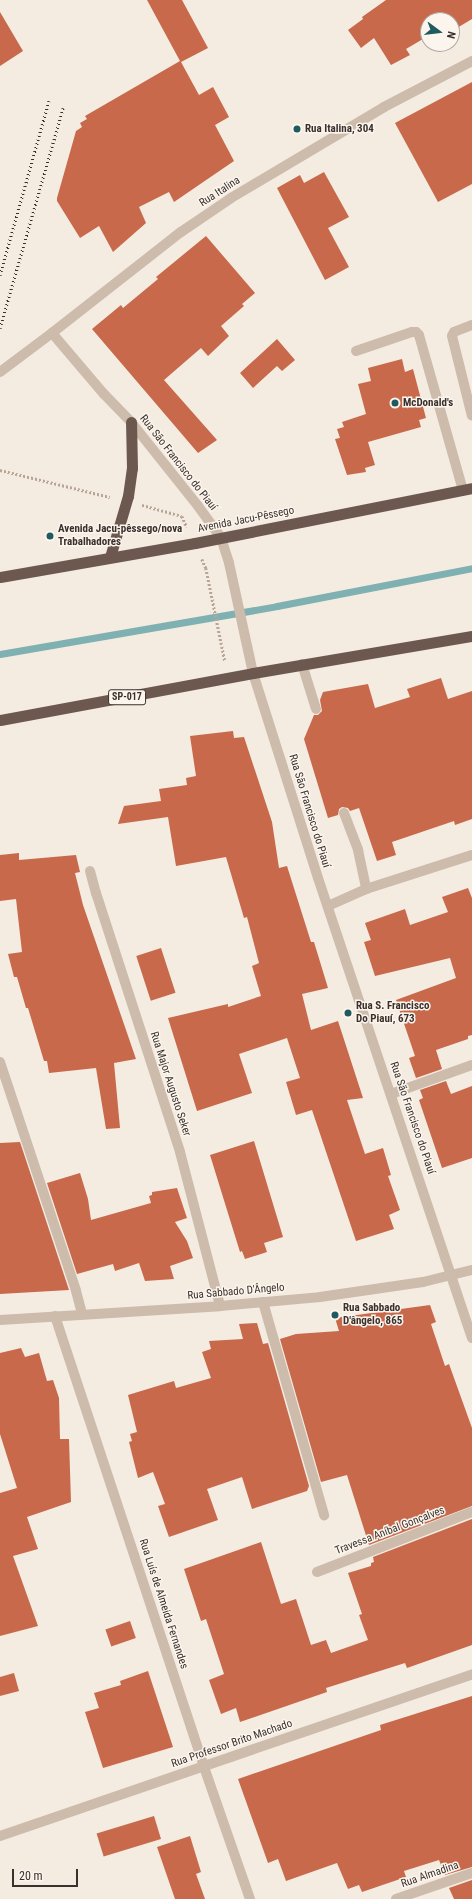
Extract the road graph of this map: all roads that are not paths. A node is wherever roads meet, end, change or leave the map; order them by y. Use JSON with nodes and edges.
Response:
{"nodes":[{"id":1,"x":472,"y":61,"type":"edge"},
{"id":2,"x":472,"y":325,"type":"edge"},
{"id":3,"x":52,"y":334,"type":"junction"},
{"id":4,"x":356,"y":351,"type":"dead end"},
{"id":5,"x":0,"y":372,"type":"edge"},
{"id":6,"x":472,"y":416,"type":"edge"},
{"id":7,"x":132,"y":422,"type":"junction"},
{"id":8,"x":467,"y":489,"type":"edge"},
{"id":9,"x":221,"y":538,"type":"junction"},
{"id":10,"x":110,"y":557,"type":"junction"},
{"id":11,"x":0,"y":577,"type":"edge"},
{"id":12,"x":472,"y":636,"type":"edge"},
{"id":13,"x":302,"y":664,"type":"junction"},
{"id":14,"x":253,"y":673,"type":"junction"},
{"id":15,"x":316,"y":709,"type":"dead end"},
{"id":16,"x":0,"y":720,"type":"edge"},
{"id":17,"x":344,"y":813,"type":"dead end"},
{"id":18,"x":472,"y":854,"type":"edge"},
{"id":19,"x":90,"y":871,"type":"dead end"},
{"id":20,"x":366,"y":889,"type":"junction"},
{"id":21,"x":328,"y":906,"type":"junction"},
{"id":22,"x":0,"y":1062,"type":"edge"},
{"id":23,"x":472,"y":1065,"type":"edge"},
{"id":24,"x":391,"y":1094,"type":"junction"},
{"id":25,"x":472,"y":1270,"type":"edge"},
{"id":26,"x":452,"y":1275,"type":"junction"},
{"id":27,"x":263,"y":1302,"type":"junction"},
{"id":28,"x":220,"y":1306,"type":"junction"},
{"id":29,"x":82,"y":1314,"type":"junction"},
{"id":30,"x":55,"y":1316,"type":"junction"},
{"id":31,"x":0,"y":1320,"type":"edge"},
{"id":32,"x":472,"y":1338,"type":"edge"},
{"id":33,"x":472,"y":1512,"type":"edge"},
{"id":34,"x":324,"y":1515,"type":"dead end"},
{"id":35,"x":317,"y":1572,"type":"dead end"},
{"id":36,"x":472,"y":1674,"type":"edge"},
{"id":37,"x":204,"y":1767,"type":"junction"},
{"id":38,"x":0,"y":1836,"type":"edge"},
{"id":39,"x":472,"y":1873,"type":"edge"},
{"id":40,"x":250,"y":1899,"type":"edge"},
{"id":41,"x":396,"y":1899,"type":"edge"}],
"edges":[{"from":1,"to":3,"type":"street","name":"Rua Italina"},
{"from":2,"to":6,"type":"street"},
{"from":3,"to":5,"type":"street","name":"Rua Italina"},
{"from":3,"to":7,"type":"street","name":"Rua São Francisco do Piauí"},
{"from":4,"to":8,"type":"street"},
{"from":7,"to":9,"type":"street","name":"Rua São Francisco do Piauí"},
{"from":7,"to":10,"type":"highway"},
{"from":8,"to":9,"type":"highway","name":"Avenida Jacu-Pêssego"},
{"from":9,"to":10,"type":"highway","name":"Avenida Jacu-Pêssego"},
{"from":9,"to":14,"type":"street","name":"Rua São Francisco do Piauí"},
{"from":10,"to":11,"type":"highway","name":"Avenida Jacu-Pêssego"},
{"from":12,"to":13,"type":"highway","number":"SP-017"},
{"from":13,"to":14,"type":"highway","number":"SP-017"},
{"from":13,"to":15,"type":"street"},
{"from":14,"to":16,"type":"highway","number":"SP-017"},
{"from":14,"to":21,"type":"street","name":"Rua São Francisco do Piauí"},
{"from":17,"to":20,"type":"street"},
{"from":18,"to":20,"type":"street"},
{"from":19,"to":28,"type":"street","name":"Rua Major Augusto Seker"},
{"from":20,"to":21,"type":"street"},
{"from":21,"to":24,"type":"street","name":"Rua São Francisco do Piauí"},
{"from":22,"to":29,"type":"street"},
{"from":23,"to":24,"type":"street"},
{"from":24,"to":26,"type":"street","name":"Rua São Francisco do Piauí"},
{"from":25,"to":26,"type":"street","name":"Rua Sabbado D'Ângelo"},
{"from":26,"to":27,"type":"street","name":"Rua Sabbado D'Ângelo"},
{"from":26,"to":32,"type":"street","name":"Rua São Francisco do Piauí"},
{"from":27,"to":28,"type":"street","name":"Rua Sabbado D'Ângelo"},
{"from":27,"to":34,"type":"street"},
{"from":28,"to":29,"type":"street","name":"Rua Sabbado D'Ângelo"},
{"from":29,"to":30,"type":"street","name":"Rua Sabbado D'Ângelo"},
{"from":30,"to":31,"type":"street","name":"Rua Sabbado D'Ângelo"},
{"from":30,"to":37,"type":"street","name":"Rua Luís de Almeida Fernandes"},
{"from":33,"to":35,"type":"street","name":"Travessa Aníbal Gonçalves"},
{"from":36,"to":37,"type":"street","name":"Rua Professor Brito Machado"},
{"from":37,"to":38,"type":"street","name":"Rua Professor Brito Machado"},
{"from":37,"to":40,"type":"street","name":"Rua Luís de Almeida Fernandes"},
{"from":39,"to":41,"type":"street","name":"Rua Almadina"}]}
